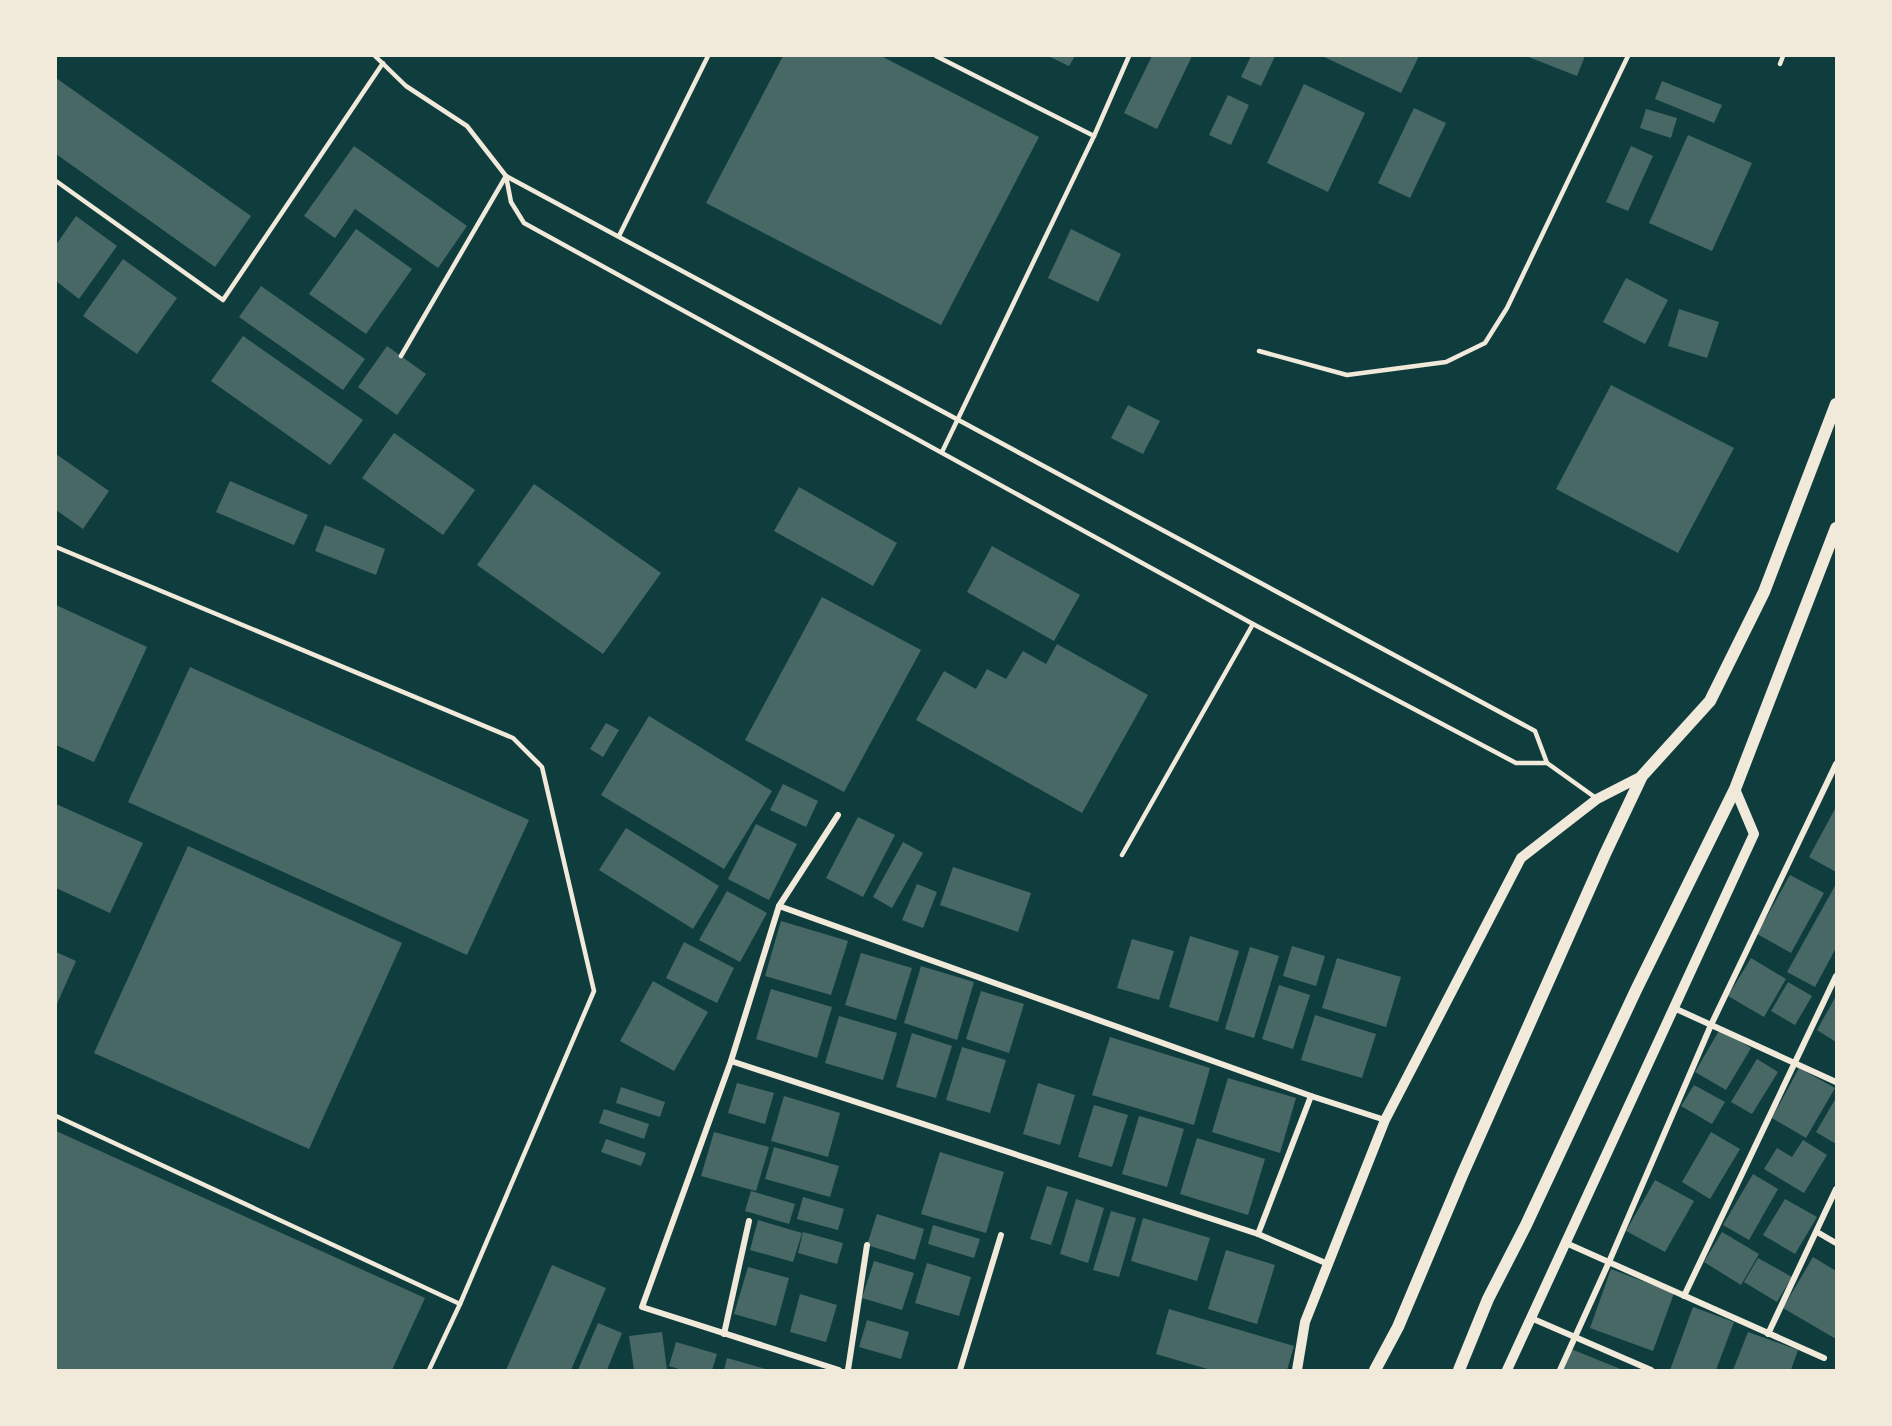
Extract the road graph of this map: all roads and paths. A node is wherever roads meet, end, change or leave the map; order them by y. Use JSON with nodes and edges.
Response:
{"nodes":[{"id":1,"x":375,"y":56,"type":"edge"},
{"id":2,"x":708,"y":56,"type":"edge"},
{"id":3,"x":936,"y":56,"type":"edge"},
{"id":4,"x":1129,"y":56,"type":"edge"},
{"id":5,"x":1628,"y":56,"type":"edge"},
{"id":6,"x":1783,"y":56,"type":"edge"},
{"id":7,"x":382,"y":63,"type":"junction"},
{"id":8,"x":1780,"y":64,"type":"dead end"},
{"id":9,"x":1094,"y":136,"type":"junction"},
{"id":10,"x":506,"y":176,"type":"junction"},
{"id":11,"x":56,"y":181,"type":"edge"},
{"id":12,"x":619,"y":236,"type":"junction"},
{"id":13,"x":1259,"y":351,"type":"dead end"},
{"id":14,"x":401,"y":356,"type":"dead end"},
{"id":15,"x":1836,"y":404,"type":"edge"},
{"id":16,"x":959,"y":419,"type":"junction"},
{"id":17,"x":942,"y":452,"type":"junction"},
{"id":18,"x":1836,"y":528,"type":"edge"},
{"id":19,"x":56,"y":547,"type":"edge"},
{"id":20,"x":1253,"y":624,"type":"junction"},
{"id":21,"x":1547,"y":764,"type":"junction"},
{"id":22,"x":1836,"y":764,"type":"edge"},
{"id":23,"x":1642,"y":776,"type":"junction"},
{"id":24,"x":1735,"y":789,"type":"junction"},
{"id":25,"x":1597,"y":799,"type":"junction"},
{"id":26,"x":838,"y":814,"type":"dead end"},
{"id":27,"x":1122,"y":855,"type":"dead end"},
{"id":28,"x":779,"y":906,"type":"junction"},
{"id":29,"x":1836,"y":976,"type":"edge"},
{"id":30,"x":1674,"y":1008,"type":"junction"},
{"id":31,"x":1711,"y":1025,"type":"junction"},
{"id":32,"x":731,"y":1061,"type":"junction"},
{"id":33,"x":1794,"y":1063,"type":"junction"},
{"id":34,"x":1836,"y":1082,"type":"edge"},
{"id":35,"x":1311,"y":1096,"type":"junction"},
{"id":36,"x":56,"y":1116,"type":"edge"},
{"id":37,"x":1385,"y":1120,"type":"junction"},
{"id":38,"x":1836,"y":1189,"type":"edge"},
{"id":39,"x":749,"y":1221,"type":"dead end"},
{"id":40,"x":1817,"y":1232,"type":"junction"},
{"id":41,"x":1258,"y":1234,"type":"junction"},
{"id":42,"x":1001,"y":1235,"type":"dead end"},
{"id":43,"x":1566,"y":1243,"type":"junction"},
{"id":44,"x":1836,"y":1243,"type":"edge"},
{"id":45,"x":867,"y":1245,"type":"dead end"},
{"id":46,"x":1609,"y":1262,"type":"junction"},
{"id":47,"x":1329,"y":1264,"type":"junction"},
{"id":48,"x":1684,"y":1296,"type":"junction"},
{"id":49,"x":460,"y":1304,"type":"junction"},
{"id":50,"x":1532,"y":1318,"type":"junction"},
{"id":51,"x":724,"y":1334,"type":"junction"},
{"id":52,"x":1768,"y":1334,"type":"junction"},
{"id":53,"x":1575,"y":1337,"type":"junction"},
{"id":54,"x":1824,"y":1358,"type":"dead end"},
{"id":55,"x":429,"y":1371,"type":"edge"},
{"id":56,"x":839,"y":1371,"type":"edge"},
{"id":57,"x":848,"y":1371,"type":"edge"},
{"id":58,"x":960,"y":1371,"type":"edge"},
{"id":59,"x":1297,"y":1371,"type":"edge"},
{"id":60,"x":1375,"y":1371,"type":"edge"},
{"id":61,"x":1459,"y":1371,"type":"edge"},
{"id":62,"x":1508,"y":1371,"type":"edge"},
{"id":63,"x":1560,"y":1371,"type":"edge"},
{"id":64,"x":1651,"y":1371,"type":"edge"}],
"edges":[{"from":1,"to":7,"type":"lane"},
{"from":2,"to":12,"type":"lane"},
{"from":3,"to":9,"type":"lane"},
{"from":4,"to":9,"type":"lane"},
{"from":5,"to":13,"type":"lane"},
{"from":6,"to":8,"type":"lane"},
{"from":7,"to":10,"type":"lane"},
{"from":7,"to":11,"type":"lane"},
{"from":9,"to":16,"type":"lane"},
{"from":10,"to":12,"type":"lane"},
{"from":10,"to":14,"type":"lane"},
{"from":10,"to":17,"type":"lane"},
{"from":12,"to":16,"type":"lane"},
{"from":15,"to":23,"type":"main road"},
{"from":16,"to":17,"type":"lane"},
{"from":16,"to":21,"type":"lane"},
{"from":17,"to":20,"type":"lane"},
{"from":18,"to":24,"type":"main road"},
{"from":19,"to":49,"type":"lane"},
{"from":20,"to":21,"type":"lane"},
{"from":20,"to":27,"type":"lane"},
{"from":21,"to":25,"type":"lane"},
{"from":22,"to":31,"type":"street"},
{"from":23,"to":25,"type":"street"},
{"from":23,"to":60,"type":"main road"},
{"from":24,"to":30,"type":"street"},
{"from":24,"to":61,"type":"main road"},
{"from":25,"to":37,"type":"street"},
{"from":26,"to":28,"type":"street"},
{"from":28,"to":32,"type":"street"},
{"from":28,"to":35,"type":"street"},
{"from":29,"to":33,"type":"street"},
{"from":30,"to":31,"type":"street"},
{"from":30,"to":43,"type":"street"},
{"from":31,"to":33,"type":"street"},
{"from":31,"to":46,"type":"street"},
{"from":32,"to":41,"type":"street"},
{"from":32,"to":51,"type":"street"},
{"from":33,"to":34,"type":"street"},
{"from":33,"to":48,"type":"street"},
{"from":35,"to":37,"type":"street"},
{"from":35,"to":41,"type":"street"},
{"from":36,"to":49,"type":"lane"},
{"from":37,"to":47,"type":"street"},
{"from":38,"to":40,"type":"street"},
{"from":39,"to":51,"type":"street"},
{"from":40,"to":44,"type":"street"},
{"from":40,"to":52,"type":"street"},
{"from":41,"to":47,"type":"street"},
{"from":42,"to":58,"type":"street"},
{"from":43,"to":46,"type":"street"},
{"from":43,"to":50,"type":"street"},
{"from":45,"to":57,"type":"street"},
{"from":46,"to":48,"type":"street"},
{"from":46,"to":53,"type":"street"},
{"from":47,"to":59,"type":"street"},
{"from":48,"to":52,"type":"street"},
{"from":49,"to":55,"type":"lane"},
{"from":50,"to":53,"type":"street"},
{"from":50,"to":62,"type":"street"},
{"from":51,"to":56,"type":"street"},
{"from":52,"to":54,"type":"street"},
{"from":53,"to":63,"type":"street"},
{"from":53,"to":64,"type":"street"}]}
